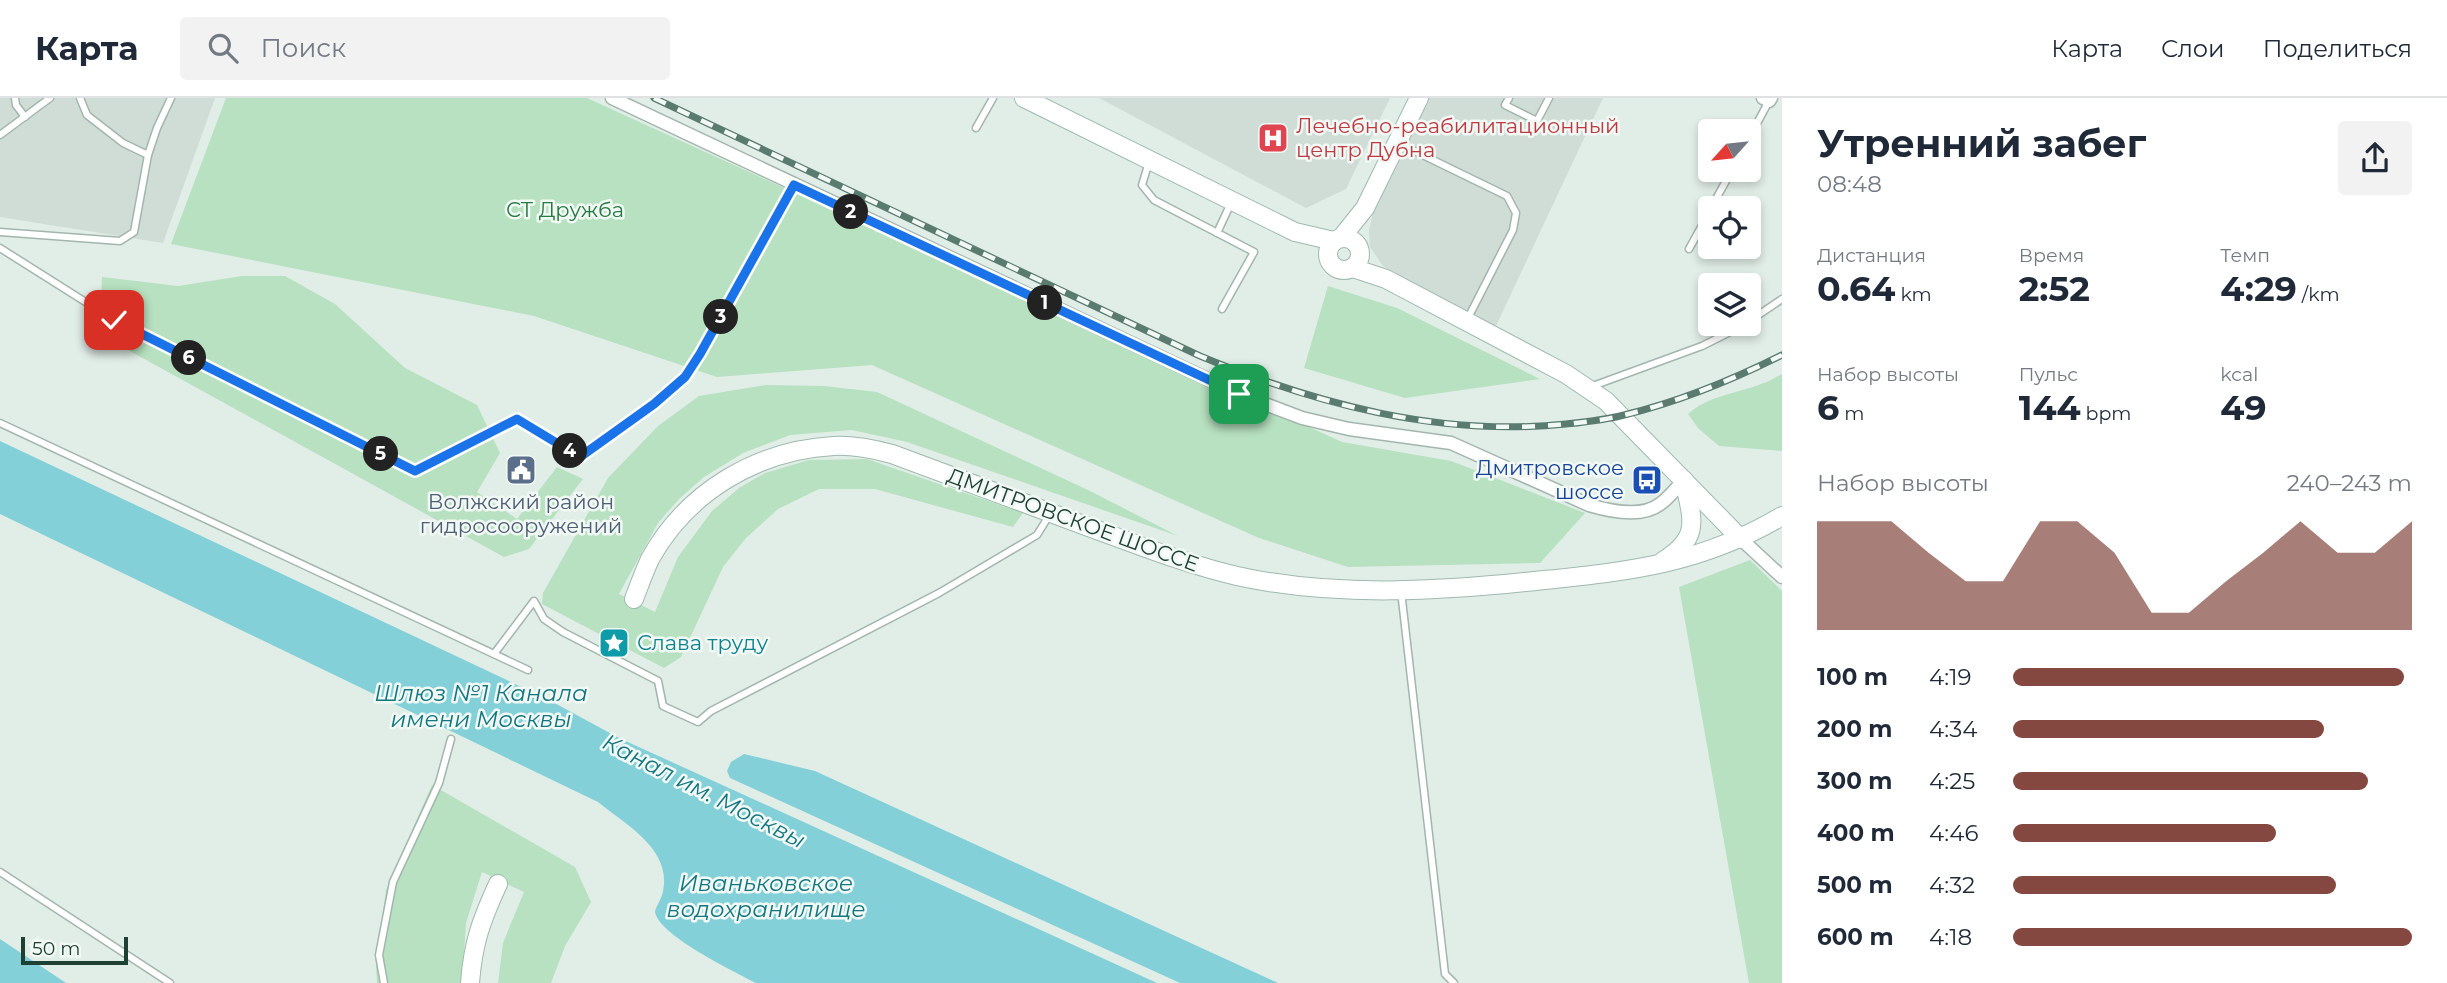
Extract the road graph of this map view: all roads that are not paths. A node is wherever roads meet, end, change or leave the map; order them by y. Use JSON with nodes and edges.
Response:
{"nodes":[{"id":1,"x":15,"y":98,"type":"edge"},
{"id":2,"x":50,"y":98,"type":"edge"},
{"id":3,"x":80,"y":98,"type":"edge"},
{"id":4,"x":171,"y":98,"type":"edge"},
{"id":5,"x":612,"y":98,"type":"edge"},
{"id":6,"x":993,"y":98,"type":"edge"},
{"id":7,"x":1024,"y":98,"type":"edge"},
{"id":8,"x":1419,"y":98,"type":"edge"},
{"id":9,"x":1509,"y":98,"type":"edge"},
{"id":10,"x":1549,"y":98,"type":"edge"},
{"id":11,"x":1768,"y":99,"type":"edge"},
{"id":12,"x":25,"y":117,"type":"junction"},
{"id":13,"x":1758,"y":119,"type":"edge"},
{"id":14,"x":976,"y":128,"type":"dead end"},
{"id":15,"x":0,"y":135,"type":"edge"},
{"id":16,"x":1398,"y":143,"type":"junction"},
{"id":17,"x":148,"y":155,"type":"junction"},
{"id":18,"x":1149,"y":160,"type":"junction"},
{"id":19,"x":794,"y":185,"type":"junction"},
{"id":20,"x":1231,"y":202,"type":"junction"},
{"id":21,"x":1365,"y":208,"type":"junction"},
{"id":22,"x":0,"y":232,"type":"edge"},
{"id":23,"x":1217,"y":233,"type":"junction"},
{"id":24,"x":1698,"y":233,"type":"edge"},
{"id":25,"x":1335,"y":245,"type":"junction"},
{"id":26,"x":0,"y":248,"type":"edge"},
{"id":27,"x":1689,"y":249,"type":"dead end"},
{"id":28,"x":1358,"y":256,"type":"junction"},
{"id":29,"x":1782,"y":299,"type":"edge"},
{"id":30,"x":1222,"y":309,"type":"dead end"},
{"id":31,"x":1761,"y":313,"type":"edge"},
{"id":32,"x":1466,"y":321,"type":"junction"},
{"id":33,"x":1722,"y":336,"type":"edge"},
{"id":34,"x":1588,"y":388,"type":"junction"},
{"id":35,"x":0,"y":423,"type":"edge"},
{"id":36,"x":1684,"y":480,"type":"junction"},
{"id":37,"x":1051,"y":513,"type":"junction"},
{"id":38,"x":1782,"y":516,"type":"edge"},
{"id":39,"x":1741,"y":539,"type":"junction"},
{"id":40,"x":1653,"y":567,"type":"junction"},
{"id":41,"x":1782,"y":578,"type":"edge"},
{"id":42,"x":1401,"y":589,"type":"junction"},
{"id":43,"x":634,"y":599,"type":"dead end"},
{"id":44,"x":494,"y":654,"type":"junction"},
{"id":45,"x":528,"y":670,"type":"dead end"},
{"id":46,"x":451,"y":739,"type":"dead end"},
{"id":47,"x":0,"y":873,"type":"edge"},
{"id":48,"x":498,"y":884,"type":"dead end"},
{"id":49,"x":170,"y":983,"type":"edge"},
{"id":50,"x":384,"y":983,"type":"edge"},
{"id":51,"x":470,"y":983,"type":"edge"},
{"id":52,"x":1454,"y":983,"type":"edge"}],
"edges":[{"from":1,"to":12,"type":"lane"},
{"from":2,"to":12,"type":"lane"},
{"from":3,"to":17,"type":"lane"},
{"from":4,"to":17,"type":"lane"},
{"from":5,"to":19,"type":"street"},
{"from":6,"to":14,"type":"lane"},
{"from":7,"to":18,"type":"street"},
{"from":8,"to":16,"type":"street"},
{"from":9,"to":10,"type":"lane"},
{"from":11,"to":13,"type":"lane"},
{"from":12,"to":15,"type":"lane"},
{"from":16,"to":21,"type":"street"},
{"from":16,"to":32,"type":"lane"},
{"from":17,"to":22,"type":"lane"},
{"from":18,"to":20,"type":"street"},
{"from":18,"to":23,"type":"lane"},
{"from":19,"to":26,"type":"lane"},
{"from":19,"to":36,"type":"street"},
{"from":20,"to":23,"type":"lane"},
{"from":20,"to":25,"type":"street"},
{"from":21,"to":25,"type":"street"},
{"from":21,"to":28,"type":"street"},
{"from":23,"to":30,"type":"lane"},
{"from":24,"to":27,"type":"lane"},
{"from":25,"to":28,"type":"street"},
{"from":25,"to":28,"type":"street"},
{"from":28,"to":32,"type":"street"},
{"from":29,"to":31,"type":"lane"},
{"from":32,"to":34,"type":"street"},
{"from":33,"to":34,"type":"lane"},
{"from":34,"to":36,"type":"street"},
{"from":35,"to":44,"type":"lane"},
{"from":36,"to":39,"type":"street"},
{"from":36,"to":40,"type":"street"},
{"from":37,"to":42,"type":"street","name":"ДМИТРОВСКОЕ ШОССЕ"},
{"from":37,"to":43,"type":"street","name":"ДМИТРОВСКОЕ ШОССЕ"},
{"from":37,"to":44,"type":"lane"},
{"from":38,"to":39,"type":"street","name":"ДМИТРОВСКОЕ ШОССЕ"},
{"from":39,"to":40,"type":"street","name":"ДМИТРОВСКОЕ ШОССЕ"},
{"from":39,"to":41,"type":"street"},
{"from":40,"to":42,"type":"street","name":"ДМИТРОВСКОЕ ШОССЕ"},
{"from":42,"to":52,"type":"lane"},
{"from":44,"to":45,"type":"lane"},
{"from":46,"to":50,"type":"lane"},
{"from":47,"to":49,"type":"lane"},
{"from":48,"to":51,"type":"street"}]}
